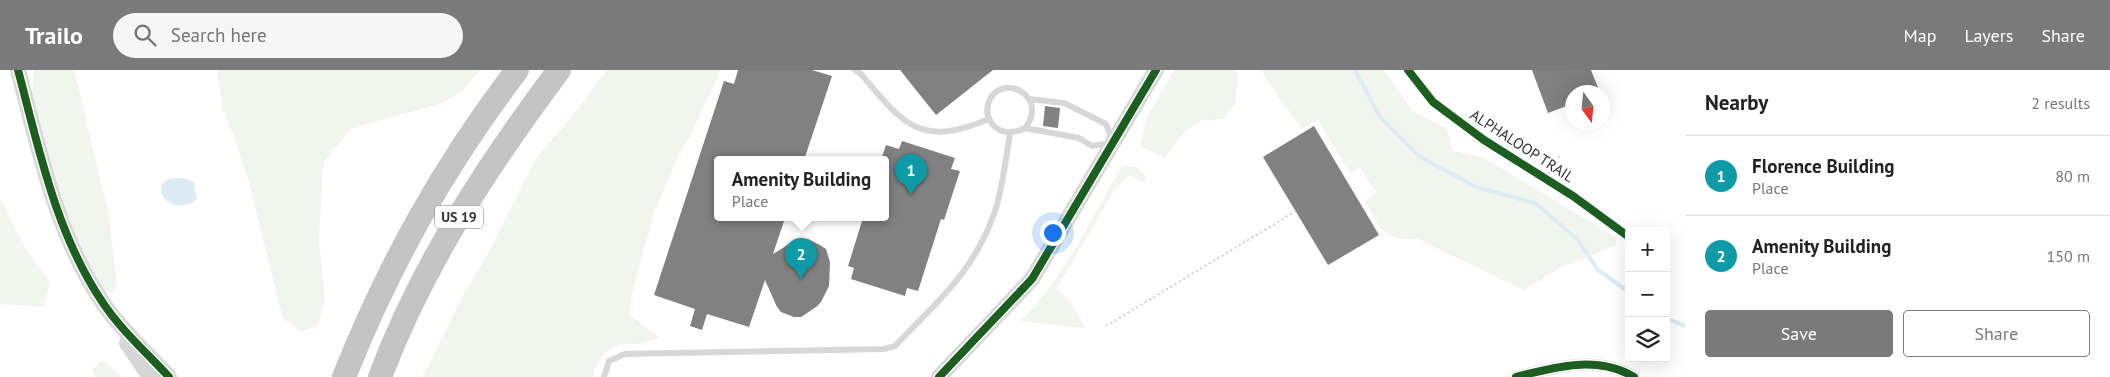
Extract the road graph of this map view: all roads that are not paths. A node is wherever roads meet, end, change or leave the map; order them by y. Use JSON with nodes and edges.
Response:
{"nodes":[{"id":1,"x":18,"y":70,"type":"edge"},
{"id":2,"x":517,"y":70,"type":"edge"},
{"id":3,"x":560,"y":70,"type":"edge"},
{"id":4,"x":855,"y":70,"type":"edge"},
{"id":5,"x":1156,"y":70,"type":"edge"},
{"id":6,"x":1029,"y":99,"type":"junction"},
{"id":7,"x":989,"y":119,"type":"junction"},
{"id":8,"x":1025,"y":128,"type":"junction"},
{"id":9,"x":1010,"y":133,"type":"junction"},
{"id":10,"x":1113,"y":143,"type":"junction"},
{"id":11,"x":107,"y":308,"type":"junction"},
{"id":12,"x":150,"y":377,"type":"edge"},
{"id":13,"x":169,"y":377,"type":"edge"},
{"id":14,"x":344,"y":377,"type":"edge"},
{"id":15,"x":380,"y":377,"type":"edge"},
{"id":16,"x":604,"y":377,"type":"edge"},
{"id":17,"x":938,"y":377,"type":"edge"},
{"id":18,"x":1516,"y":377,"type":"edge"},
{"id":19,"x":1634,"y":377,"type":"edge"}],
"edges":[{"from":1,"to":11,"type":"street"},
{"from":2,"to":14,"type":"highway","number":"US 19"},
{"from":3,"to":15,"type":"highway","number":"US 19"},
{"from":4,"to":7,"type":"lane"},
{"from":5,"to":10,"type":"street"},
{"from":6,"to":7,"type":"lane"},
{"from":6,"to":8,"type":"lane"},
{"from":6,"to":10,"type":"lane"},
{"from":7,"to":9,"type":"lane"},
{"from":8,"to":9,"type":"lane"},
{"from":8,"to":10,"type":"lane"},
{"from":9,"to":16,"type":"lane"},
{"from":10,"to":17,"type":"street"},
{"from":11,"to":12,"type":"street"},
{"from":11,"to":13,"type":"street"},
{"from":18,"to":19,"type":"street"}]}
